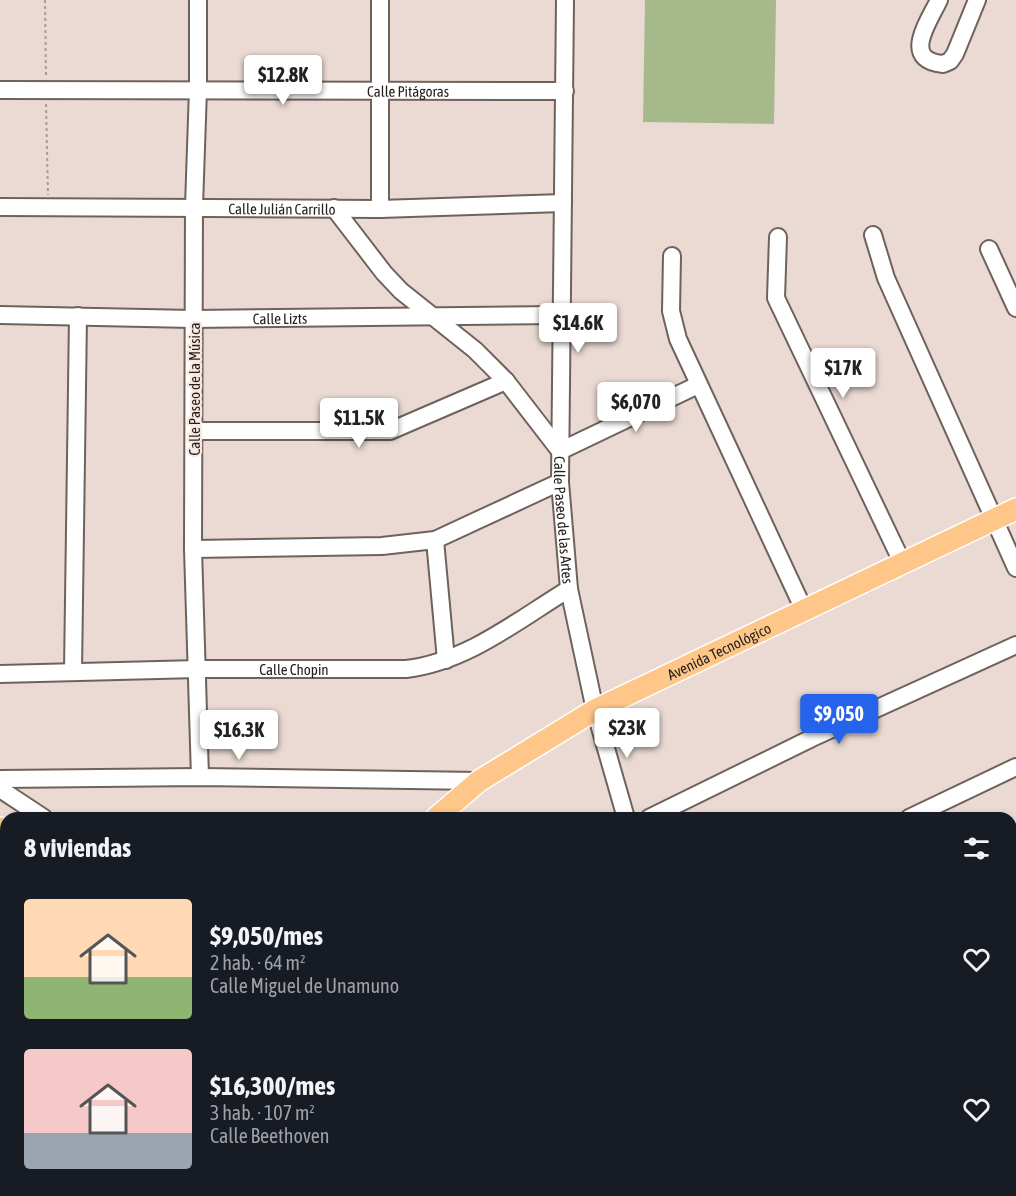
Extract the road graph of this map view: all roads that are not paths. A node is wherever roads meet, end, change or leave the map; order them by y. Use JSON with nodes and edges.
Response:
{"nodes":[{"id":1,"x":198,"y":0,"type":"edge"},
{"id":2,"x":380,"y":0,"type":"edge"},
{"id":3,"x":565,"y":0,"type":"edge"},
{"id":4,"x":939,"y":0,"type":"edge"},
{"id":5,"x":977,"y":0,"type":"edge"},
{"id":6,"x":379,"y":89,"type":"junction"},
{"id":7,"x":0,"y":90,"type":"edge"},
{"id":8,"x":198,"y":90,"type":"junction"},
{"id":9,"x":565,"y":91,"type":"junction"},
{"id":10,"x":563,"y":203,"type":"junction"},
{"id":11,"x":194,"y":206,"type":"junction"},
{"id":12,"x":0,"y":207,"type":"edge"},
{"id":13,"x":334,"y":208,"type":"junction"},
{"id":14,"x":380,"y":209,"type":"junction"},
{"id":15,"x":873,"y":235,"type":"dead end"},
{"id":16,"x":778,"y":237,"type":"dead end"},
{"id":17,"x":989,"y":249,"type":"dead end"},
{"id":18,"x":672,"y":256,"type":"dead end"},
{"id":19,"x":1016,"y":309,"type":"edge"},
{"id":20,"x":0,"y":315,"type":"edge"},
{"id":21,"x":434,"y":315,"type":"junction"},
{"id":22,"x":561,"y":315,"type":"junction"},
{"id":23,"x":78,"y":316,"type":"junction"},
{"id":24,"x":194,"y":319,"type":"junction"},
{"id":25,"x":506,"y":381,"type":"junction"},
{"id":26,"x":698,"y":385,"type":"junction"},
{"id":27,"x":195,"y":431,"type":"junction"},
{"id":28,"x":560,"y":451,"type":"junction"},
{"id":29,"x":560,"y":482,"type":"junction"},
{"id":30,"x":1016,"y":509,"type":"edge"},
{"id":31,"x":994,"y":519,"type":"junction"},
{"id":32,"x":435,"y":540,"type":"junction"},
{"id":33,"x":193,"y":549,"type":"junction"},
{"id":34,"x":902,"y":562,"type":"junction"},
{"id":35,"x":1016,"y":568,"type":"edge"},
{"id":36,"x":569,"y":589,"type":"junction"},
{"id":37,"x":804,"y":610,"type":"junction"},
{"id":38,"x":1016,"y":645,"type":"edge"},
{"id":39,"x":446,"y":660,"type":"junction"},
{"id":40,"x":198,"y":669,"type":"junction"},
{"id":41,"x":73,"y":671,"type":"junction"},
{"id":42,"x":0,"y":674,"type":"edge"},
{"id":43,"x":595,"y":710,"type":"junction"},
{"id":44,"x":1016,"y":767,"type":"edge"},
{"id":45,"x":200,"y":777,"type":"junction"},
{"id":46,"x":0,"y":779,"type":"edge"},
{"id":47,"x":479,"y":781,"type":"junction"},
{"id":48,"x":0,"y":789,"type":"edge"},
{"id":49,"x":35,"y":812,"type":"edge"},
{"id":50,"x":443,"y":812,"type":"edge"},
{"id":51,"x":624,"y":812,"type":"edge"},
{"id":52,"x":661,"y":812,"type":"edge"},
{"id":53,"x":922,"y":812,"type":"edge"}],
"edges":[{"from":1,"to":8,"type":"street","name":"Calle Paseo de la Música"},
{"from":2,"to":6,"type":"street"},
{"from":3,"to":9,"type":"street","name":"Calle Paseo de las Artes"},
{"from":4,"to":5,"type":"street"},
{"from":6,"to":8,"type":"street","name":"Calle Pitágoras"},
{"from":6,"to":9,"type":"street","name":"Calle Pitágoras"},
{"from":6,"to":14,"type":"street"},
{"from":7,"to":8,"type":"street","name":"Calle Pitágoras"},
{"from":8,"to":11,"type":"street","name":"Calle Paseo de la Música"},
{"from":9,"to":10,"type":"street","name":"Calle Paseo de las Artes"},
{"from":10,"to":14,"type":"street","name":"Calle Julián Carrillo"},
{"from":10,"to":22,"type":"street","name":"Calle Paseo de las Artes"},
{"from":11,"to":12,"type":"street","name":"Calle Julián Carrillo"},
{"from":11,"to":13,"type":"street","name":"Calle Julián Carrillo"},
{"from":11,"to":24,"type":"street","name":"Calle Paseo de la Música"},
{"from":13,"to":14,"type":"street","name":"Calle Julián Carrillo"},
{"from":13,"to":21,"type":"street"},
{"from":15,"to":31,"type":"street"},
{"from":16,"to":34,"type":"street"},
{"from":17,"to":19,"type":"street"},
{"from":18,"to":26,"type":"street"},
{"from":20,"to":23,"type":"street","name":"Calle Lizts"},
{"from":21,"to":22,"type":"street","name":"Calle Lizts"},
{"from":21,"to":24,"type":"street","name":"Calle Lizts"},
{"from":21,"to":25,"type":"street"},
{"from":22,"to":28,"type":"street","name":"Calle Paseo de las Artes"},
{"from":23,"to":24,"type":"street","name":"Calle Lizts"},
{"from":23,"to":41,"type":"street"},
{"from":24,"to":27,"type":"street","name":"Calle Paseo de la Música"},
{"from":25,"to":27,"type":"street"},
{"from":25,"to":28,"type":"street"},
{"from":26,"to":28,"type":"street"},
{"from":26,"to":37,"type":"street"},
{"from":27,"to":33,"type":"street","name":"Calle Paseo de la Música"},
{"from":28,"to":29,"type":"street","name":"Calle Paseo de las Artes"},
{"from":29,"to":32,"type":"street"},
{"from":29,"to":36,"type":"street","name":"Calle Paseo de las Artes"},
{"from":30,"to":31,"type":"main road","name":"Avenida Tecnológico"},
{"from":31,"to":34,"type":"main road","name":"Avenida Tecnológico"},
{"from":31,"to":35,"type":"street"},
{"from":32,"to":33,"type":"street"},
{"from":32,"to":39,"type":"street"},
{"from":33,"to":40,"type":"street","name":"Calle Paseo de la Música"},
{"from":34,"to":37,"type":"main road","name":"Avenida Tecnológico"},
{"from":36,"to":39,"type":"street","name":"Calle Chopin"},
{"from":36,"to":43,"type":"street","name":"Calle Paseo de las Artes"},
{"from":37,"to":43,"type":"main road","name":"Avenida Tecnológico"},
{"from":38,"to":52,"type":"street"},
{"from":39,"to":40,"type":"street","name":"Calle Chopin"},
{"from":40,"to":41,"type":"street","name":"Calle Chopin"},
{"from":40,"to":45,"type":"street","name":"Calle Paseo de la Música"},
{"from":41,"to":42,"type":"street","name":"Calle Chopin"},
{"from":43,"to":47,"type":"main road","name":"Avenida Tecnológico"},
{"from":43,"to":51,"type":"street","name":"Calle Paseo de las Artes"},
{"from":44,"to":53,"type":"street"},
{"from":45,"to":46,"type":"street"},
{"from":45,"to":47,"type":"street"},
{"from":47,"to":50,"type":"main road","name":"Avenida Tecnológico"},
{"from":48,"to":49,"type":"street"}]}
